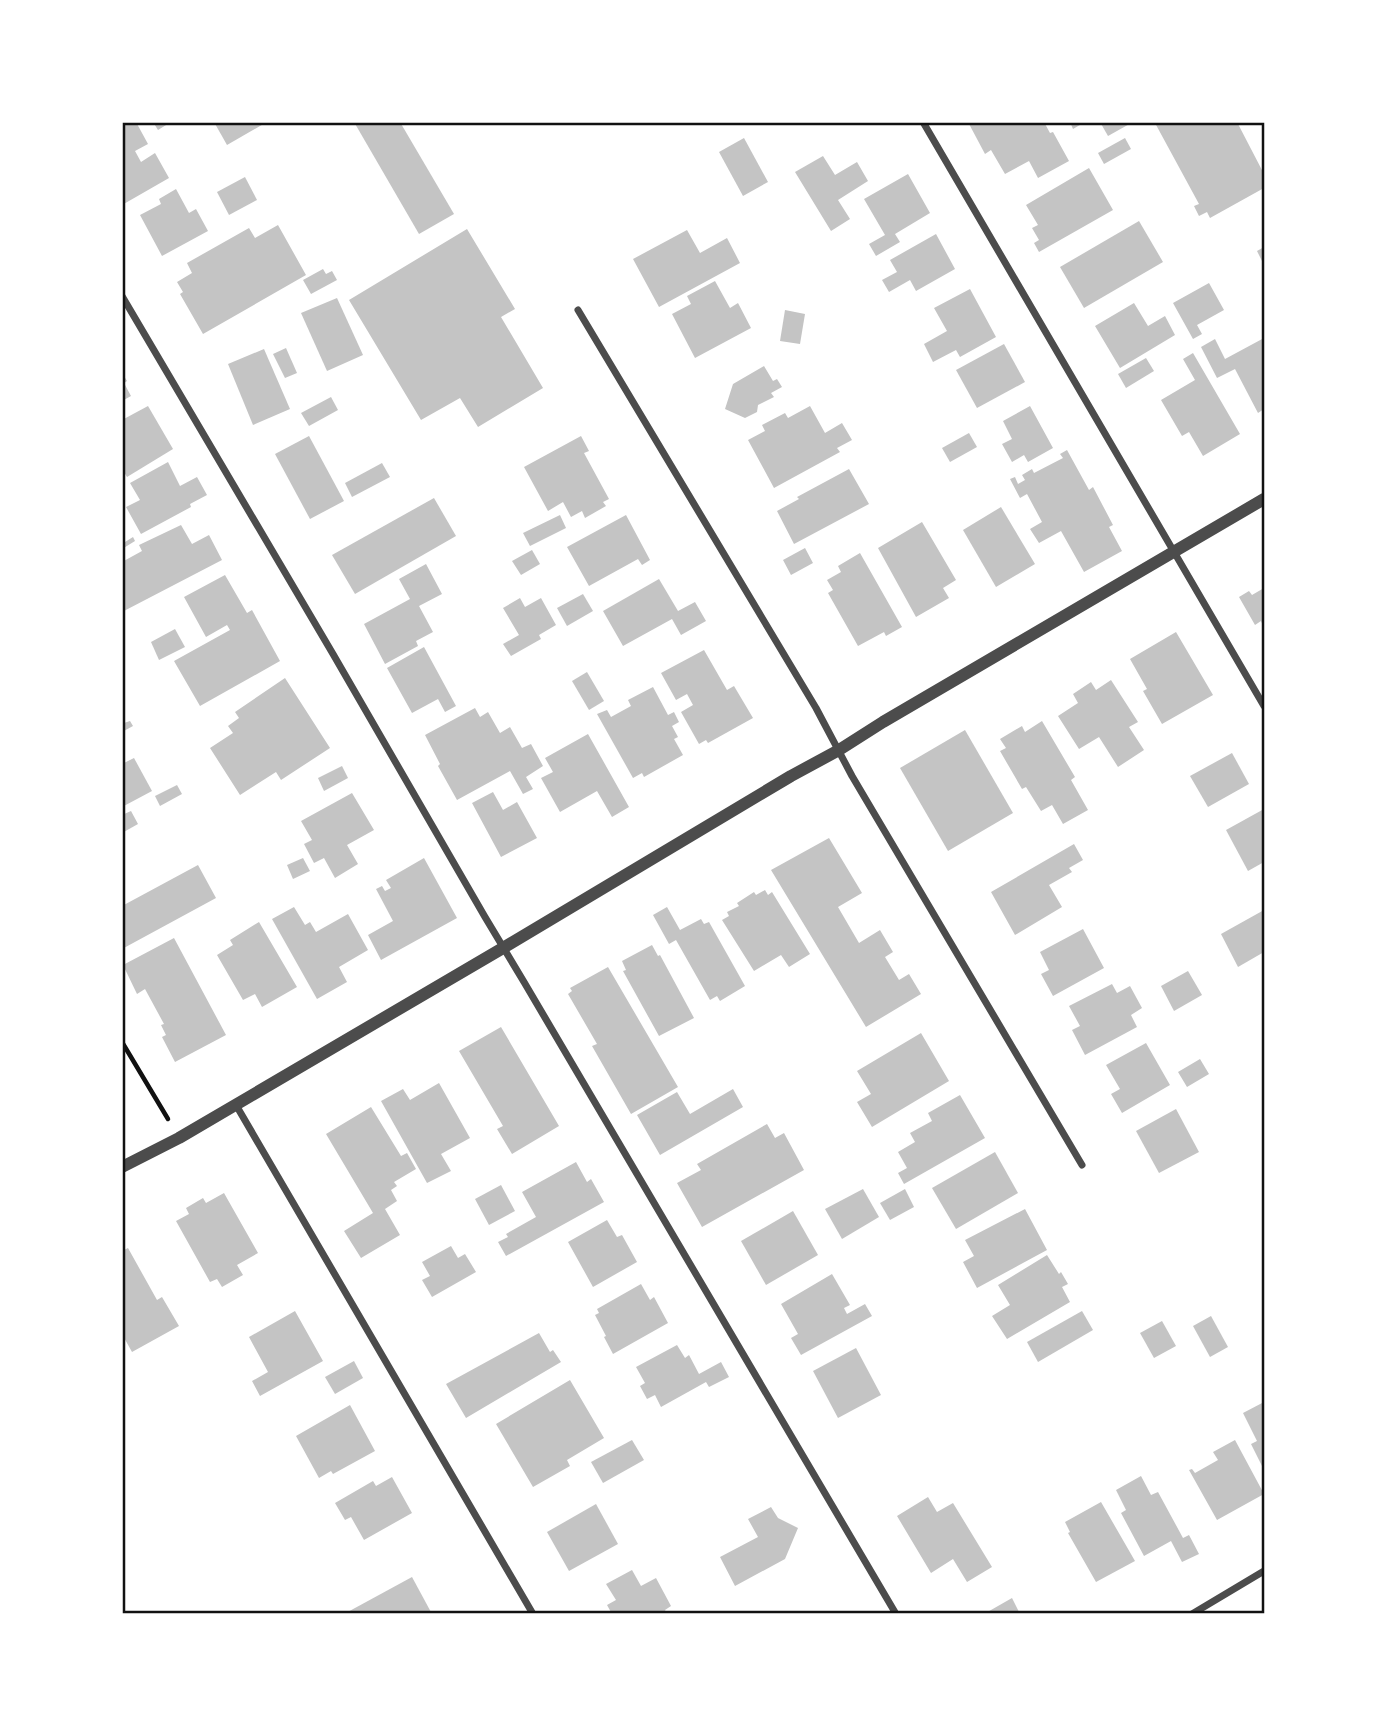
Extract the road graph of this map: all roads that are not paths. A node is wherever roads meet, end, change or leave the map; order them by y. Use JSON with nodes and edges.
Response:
{"nodes":[{"id":1,"x":923,"y":122,"type":"edge"},
{"id":2,"x":122,"y":296,"type":"edge"},
{"id":3,"x":578,"y":310,"type":"dead end"},
{"id":4,"x":1265,"y":499,"type":"edge"},
{"id":5,"x":1174,"y":552,"type":"junction"},
{"id":6,"x":1265,"y":706,"type":"edge"},
{"id":7,"x":839,"y":750,"type":"junction"},
{"id":8,"x":503,"y":948,"type":"junction"},
{"id":9,"x":236,"y":1104,"type":"junction"},
{"id":10,"x":1082,"y":1165,"type":"dead end"},
{"id":11,"x":122,"y":1167,"type":"edge"},
{"id":12,"x":1265,"y":1572,"type":"edge"},
{"id":13,"x":533,"y":1614,"type":"edge"},
{"id":14,"x":895,"y":1614,"type":"edge"},
{"id":15,"x":1192,"y":1614,"type":"edge"}],
"edges":[{"from":1,"to":5,"type":"street"},
{"from":2,"to":8,"type":"street"},
{"from":3,"to":7,"type":"street"},
{"from":4,"to":5,"type":"street"},
{"from":5,"to":6,"type":"street"},
{"from":5,"to":7,"type":"street"},
{"from":7,"to":8,"type":"street"},
{"from":7,"to":10,"type":"street"},
{"from":8,"to":9,"type":"street"},
{"from":8,"to":14,"type":"street"},
{"from":9,"to":11,"type":"street"},
{"from":9,"to":13,"type":"street"},
{"from":12,"to":15,"type":"street"}]}
